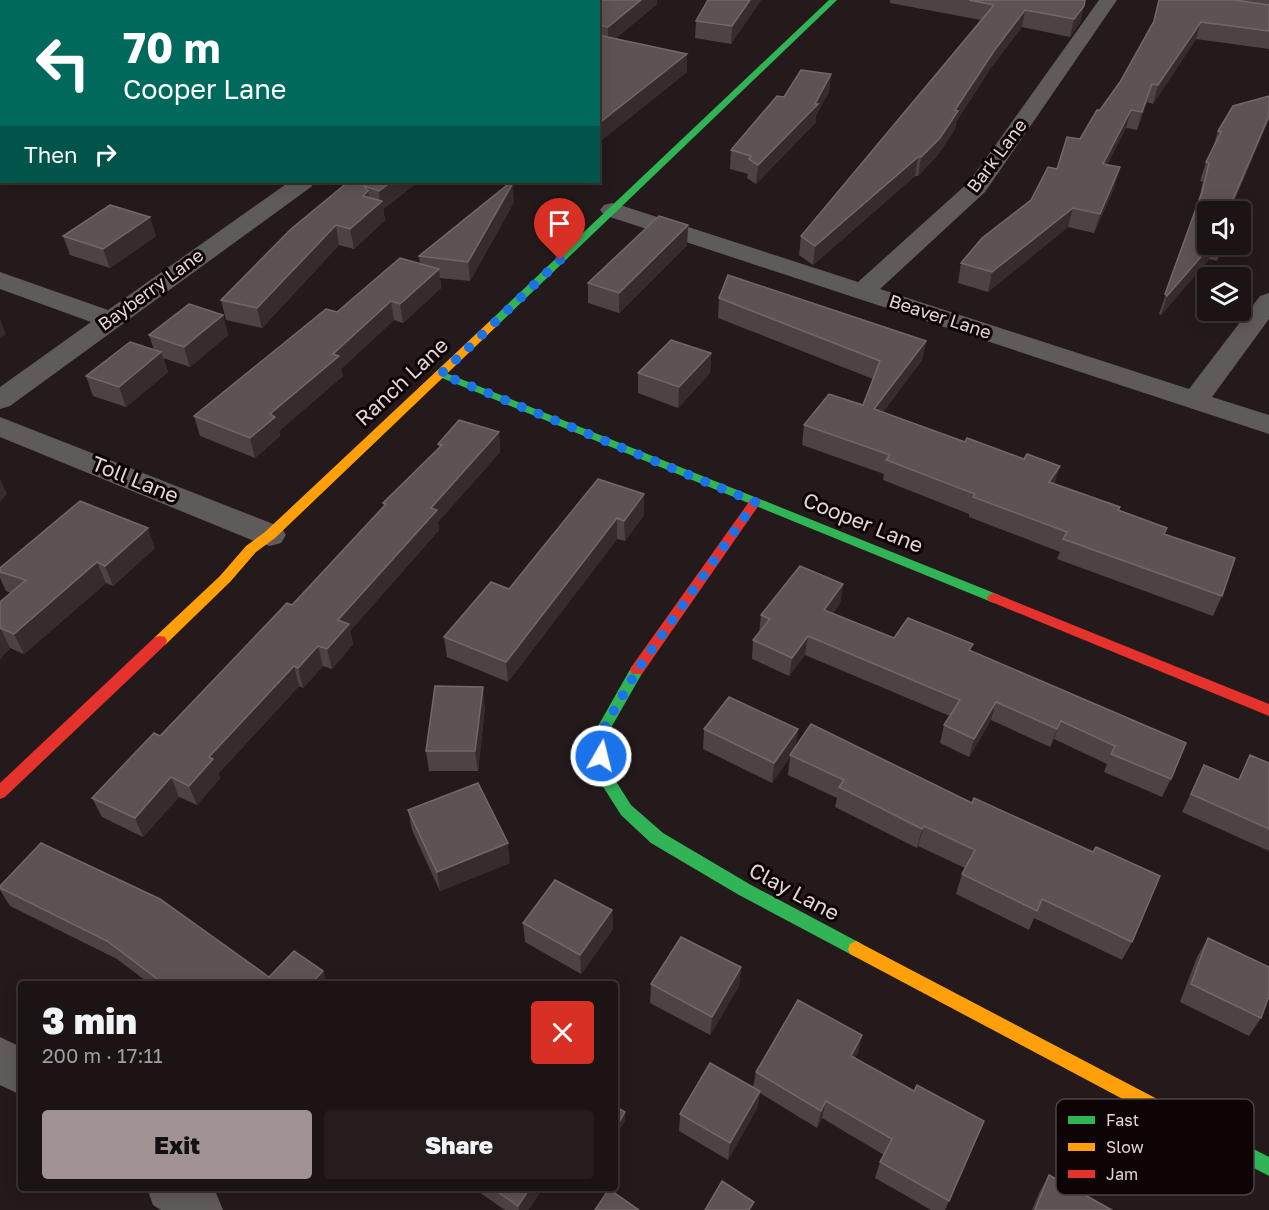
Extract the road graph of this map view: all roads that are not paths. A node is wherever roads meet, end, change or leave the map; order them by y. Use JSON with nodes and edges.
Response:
{"nodes":[{"id":1,"x":833,"y":0,"type":"edge"},
{"id":2,"x":1108,"y":0,"type":"edge"},
{"id":3,"x":302,"y":183,"type":"edge"},
{"id":4,"x":612,"y":210,"type":"junction"},
{"id":5,"x":0,"y":280,"type":"edge"},
{"id":6,"x":862,"y":292,"type":"junction"},
{"id":7,"x":1269,"y":301,"type":"edge"},
{"id":8,"x":110,"y":320,"type":"junction"},
{"id":9,"x":441,"y":374,"type":"junction"},
{"id":10,"x":0,"y":400,"type":"edge"},
{"id":11,"x":1195,"y":401,"type":"junction"},
{"id":12,"x":1269,"y":425,"type":"edge"},
{"id":13,"x":0,"y":426,"type":"edge"},
{"id":14,"x":755,"y":502,"type":"junction"},
{"id":15,"x":270,"y":535,"type":"junction"},
{"id":16,"x":1269,"y":710,"type":"edge"},
{"id":17,"x":0,"y":793,"type":"edge"},
{"id":18,"x":0,"y":1058,"type":"edge"},
{"id":19,"x":18,"y":1072,"type":"edge"},
{"id":20,"x":1140,"y":1099,"type":"edge"},
{"id":21,"x":1254,"y":1159,"type":"edge"},
{"id":22,"x":1269,"y":1167,"type":"edge"},
{"id":23,"x":174,"y":1191,"type":"edge"},
{"id":24,"x":199,"y":1210,"type":"edge"}],
"edges":[{"from":1,"to":4,"type":"street","name":"Ranch Lane"},
{"from":2,"to":6,"type":"street","name":"Bark Lane"},
{"from":3,"to":8,"type":"street","name":"Bayberry Lane"},
{"from":4,"to":6,"type":"street","name":"Beaver Lane"},
{"from":4,"to":9,"type":"street","name":"Ranch Lane"},
{"from":5,"to":8,"type":"street"},
{"from":6,"to":11,"type":"street","name":"Beaver Lane"},
{"from":7,"to":11,"type":"street"},
{"from":8,"to":10,"type":"street","name":"Bayberry Lane"},
{"from":9,"to":14,"type":"street","name":"Cooper Lane"},
{"from":9,"to":15,"type":"street","name":"Ranch Lane"},
{"from":11,"to":12,"type":"street","name":"Beaver Lane"},
{"from":13,"to":15,"type":"street","name":"Toll Lane"},
{"from":14,"to":16,"type":"street","name":"Cooper Lane"},
{"from":14,"to":20,"type":"street","name":"Clay Lane"},
{"from":15,"to":17,"type":"street","name":"Ranch Lane"},
{"from":18,"to":19,"type":"street"},
{"from":21,"to":22,"type":"street","name":"Clay Lane"},
{"from":23,"to":24,"type":"street"}]}
